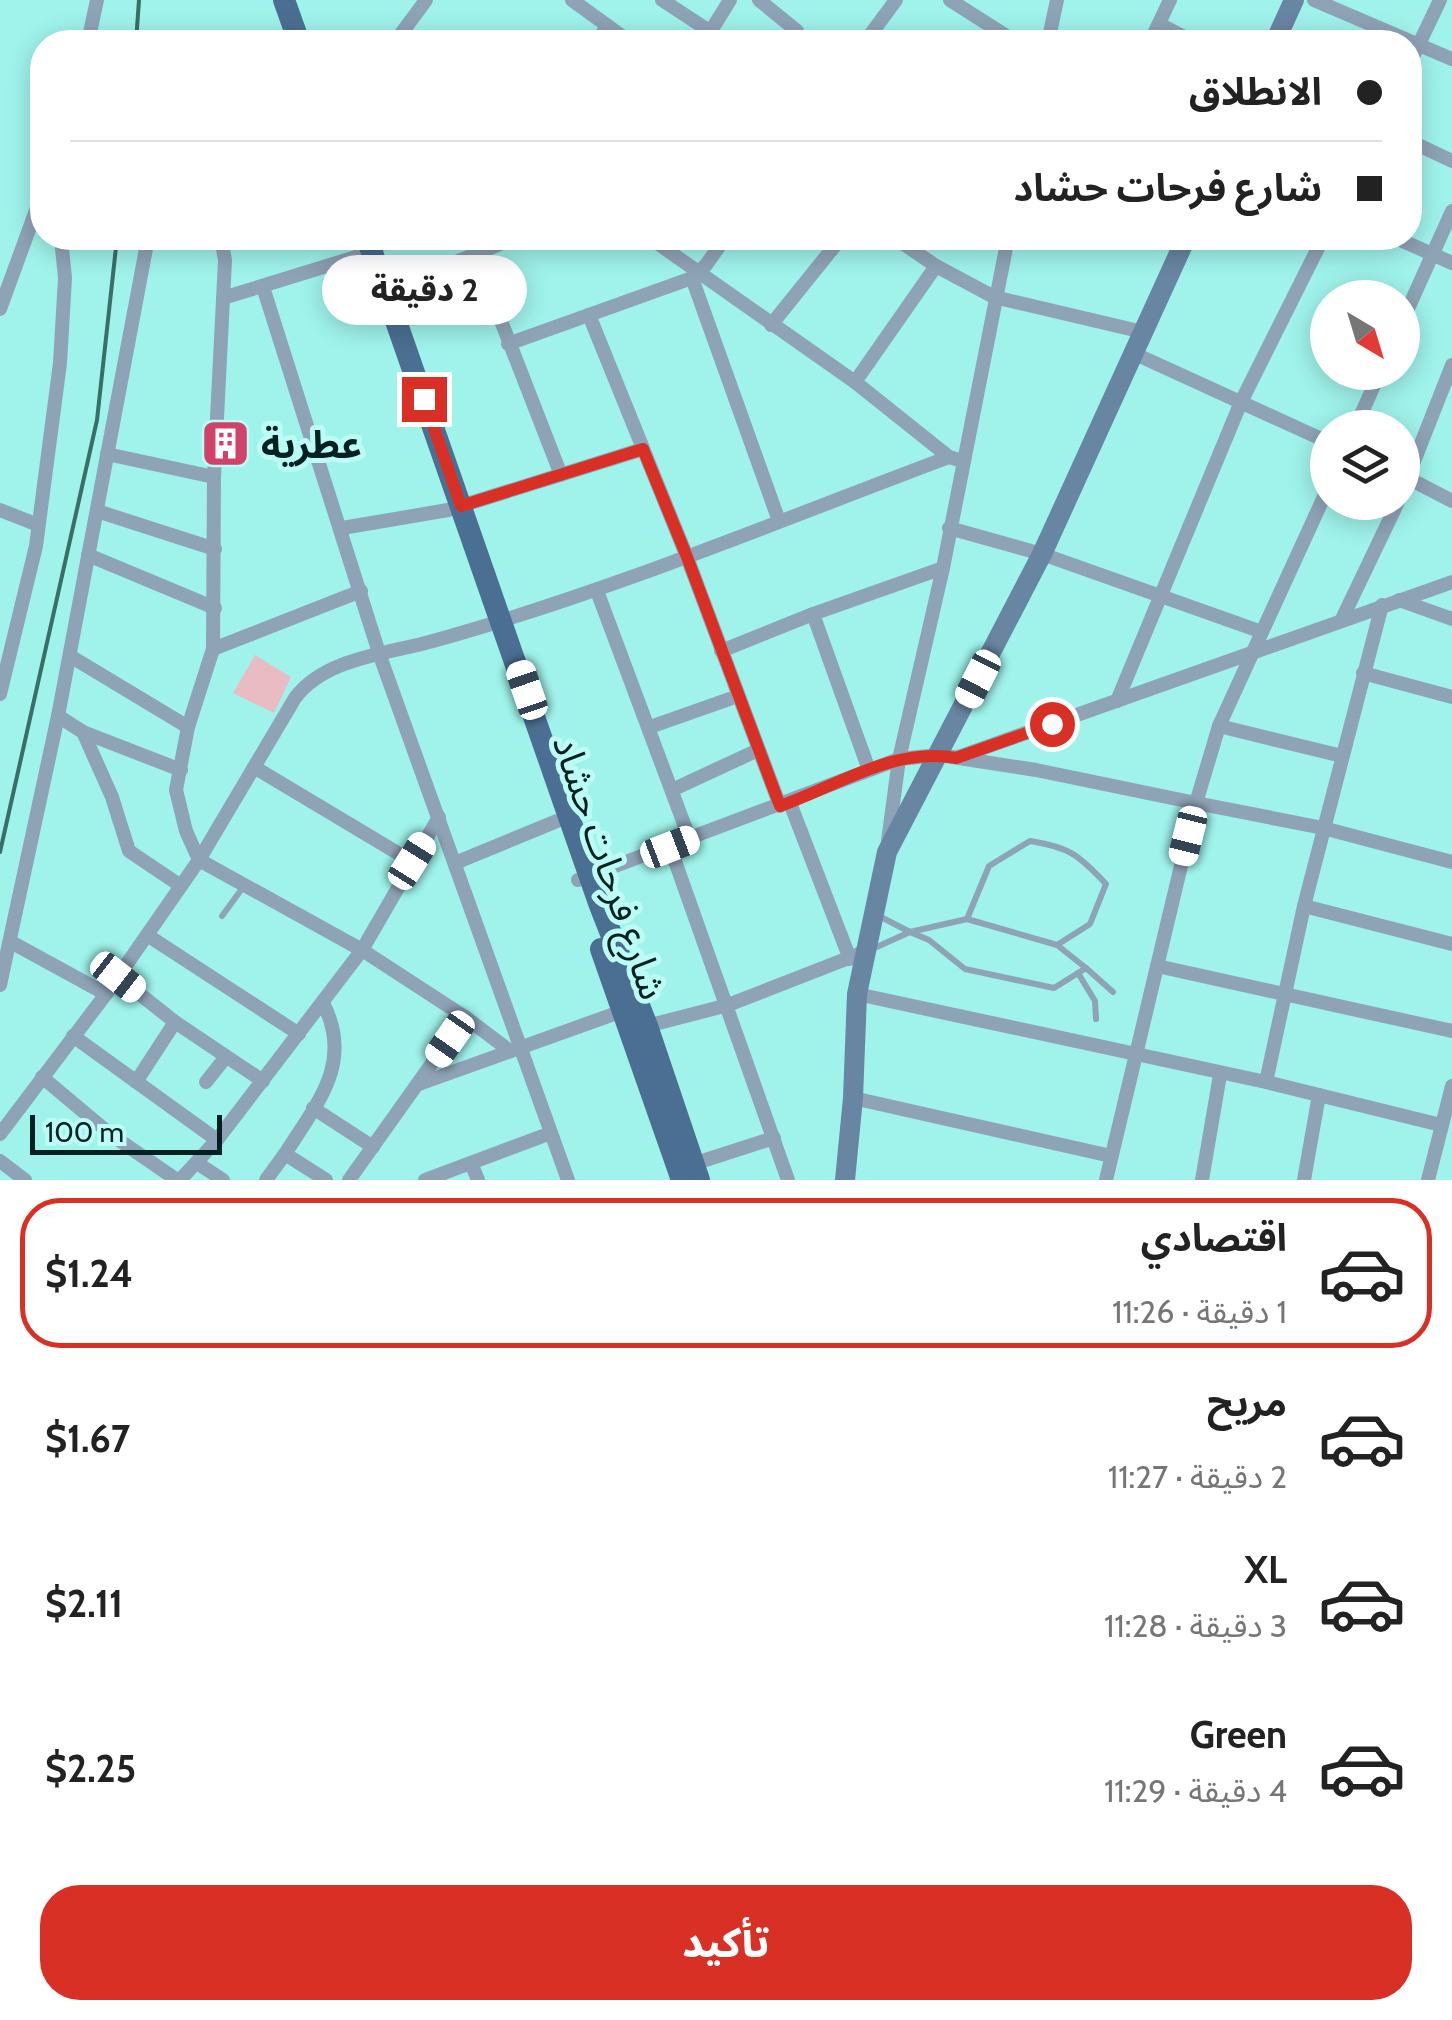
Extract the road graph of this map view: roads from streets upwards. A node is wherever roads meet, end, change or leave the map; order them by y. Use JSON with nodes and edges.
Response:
{"nodes":[{"id":1,"x":96,"y":0,"type":"edge"},
{"id":2,"x":272,"y":0,"type":"edge"},
{"id":3,"x":284,"y":0,"type":"edge"},
{"id":4,"x":426,"y":0,"type":"edge"},
{"id":5,"x":662,"y":0,"type":"edge"},
{"id":6,"x":730,"y":0,"type":"edge"},
{"id":7,"x":759,"y":0,"type":"edge"},
{"id":8,"x":896,"y":0,"type":"edge"},
{"id":9,"x":950,"y":0,"type":"edge"},
{"id":10,"x":1057,"y":0,"type":"edge"},
{"id":11,"x":1170,"y":0,"type":"edge"},
{"id":12,"x":1294,"y":0,"type":"edge"},
{"id":13,"x":1314,"y":0,"type":"edge"},
{"id":14,"x":1440,"y":0,"type":"edge"},
{"id":15,"x":578,"y":2,"type":"edge"},
{"id":16,"x":1159,"y":24,"type":"junction"},
{"id":17,"x":608,"y":26,"type":"junction"},
{"id":18,"x":996,"y":28,"type":"joint"},
{"id":19,"x":90,"y":30,"type":"edge"},
{"id":20,"x":283,"y":30,"type":"edge"},
{"id":21,"x":295,"y":30,"type":"edge"},
{"id":22,"x":404,"y":30,"type":"edge"},
{"id":23,"x":605,"y":30,"type":"edge"},
{"id":24,"x":614,"y":30,"type":"edge"},
{"id":25,"x":698,"y":30,"type":"edge"},
{"id":26,"x":711,"y":30,"type":"edge"},
{"id":27,"x":796,"y":30,"type":"edge"},
{"id":28,"x":873,"y":30,"type":"edge"},
{"id":29,"x":999,"y":30,"type":"edge"},
{"id":30,"x":1051,"y":30,"type":"edge"},
{"id":31,"x":1156,"y":30,"type":"edge"},
{"id":32,"x":1171,"y":30,"type":"edge"},
{"id":33,"x":1280,"y":30,"type":"edge"},
{"id":34,"x":1386,"y":30,"type":"edge"},
{"id":35,"x":1422,"y":38,"type":"edge"},
{"id":36,"x":1422,"y":45,"type":"edge"},
{"id":37,"x":1452,"y":59,"type":"edge"},
{"id":38,"x":1422,"y":147,"type":"edge"},
{"id":39,"x":1452,"y":162,"type":"edge"},
{"id":40,"x":1452,"y":211,"type":"edge"},
{"id":41,"x":30,"y":227,"type":"edge"},
{"id":42,"x":1422,"y":249,"type":"edge"},
{"id":43,"x":62,"y":250,"type":"edge"},
{"id":44,"x":146,"y":250,"type":"edge"},
{"id":45,"x":223,"y":250,"type":"edge"},
{"id":46,"x":352,"y":250,"type":"edge"},
{"id":47,"x":364,"y":250,"type":"edge"},
{"id":48,"x":485,"y":250,"type":"edge"},
{"id":49,"x":665,"y":250,"type":"edge"},
{"id":50,"x":716,"y":250,"type":"edge"},
{"id":51,"x":831,"y":250,"type":"edge"},
{"id":52,"x":913,"y":250,"type":"edge"},
{"id":53,"x":1005,"y":250,"type":"edge"},
{"id":54,"x":1181,"y":250,"type":"edge"},
{"id":55,"x":1316,"y":250,"type":"edge"},
{"id":56,"x":475,"y":254,"type":"junction"},
{"id":57,"x":1433,"y":254,"type":"junction"},
{"id":58,"x":1452,"y":263,"type":"edge"},
{"id":59,"x":936,"y":266,"type":"junction"},
{"id":60,"x":696,"y":275,"type":"junction"},
{"id":61,"x":1420,"y":283,"type":"edge"},
{"id":62,"x":263,"y":286,"type":"junction"},
{"id":63,"x":381,"y":293,"type":"junction"},
{"id":64,"x":223,"y":298,"type":"junction"},
{"id":65,"x":994,"y":298,"type":"junction"},
{"id":66,"x":0,"y":309,"type":"edge"},
{"id":67,"x":590,"y":315,"type":"junction"},
{"id":68,"x":771,"y":325,"type":"junction"},
{"id":69,"x":1143,"y":332,"type":"junction"},
{"id":70,"x":508,"y":344,"type":"junction"},
{"id":71,"x":1134,"y":353,"type":"junction"},
{"id":72,"x":1452,"y":365,"type":"edge"},
{"id":73,"x":855,"y":382,"type":"junction"},
{"id":74,"x":1241,"y":402,"type":"junction"},
{"id":75,"x":1310,"y":434,"type":"edge"},
{"id":76,"x":1420,"y":445,"type":"edge"},
{"id":77,"x":643,"y":449,"type":"junction"},
{"id":78,"x":107,"y":454,"type":"junction"},
{"id":79,"x":955,"y":458,"type":"junction"},
{"id":80,"x":561,"y":475,"type":"junction"},
{"id":81,"x":214,"y":478,"type":"junction"},
{"id":82,"x":1420,"y":488,"type":"edge"},
{"id":83,"x":1452,"y":501,"type":"edge"},
{"id":84,"x":454,"y":508,"type":"junction"},
{"id":85,"x":0,"y":510,"type":"edge"},
{"id":86,"x":97,"y":510,"type":"junction"},
{"id":87,"x":779,"y":520,"type":"junction"},
{"id":88,"x":1313,"y":520,"type":"edge"},
{"id":89,"x":1389,"y":520,"type":"edge"},
{"id":90,"x":38,"y":525,"type":"junction"},
{"id":91,"x":342,"y":528,"type":"junction"},
{"id":92,"x":948,"y":528,"type":"junction"},
{"id":93,"x":215,"y":549,"type":"junction"},
{"id":94,"x":1042,"y":554,"type":"junction"},
{"id":95,"x":88,"y":555,"type":"junction"},
{"id":96,"x":687,"y":557,"type":"junction"},
{"id":97,"x":943,"y":568,"type":"junction"},
{"id":98,"x":1452,"y":582,"type":"edge"},
{"id":99,"x":361,"y":591,"type":"junction"},
{"id":100,"x":597,"y":591,"type":"junction"},
{"id":101,"x":1161,"y":595,"type":"junction"},
{"id":102,"x":1399,"y":600,"type":"junction"},
{"id":103,"x":1382,"y":605,"type":"junction"},
{"id":104,"x":215,"y":608,"type":"junction"},
{"id":105,"x":813,"y":614,"type":"junction"},
{"id":106,"x":1342,"y":619,"type":"junction"},
{"id":107,"x":1452,"y":619,"type":"edge"},
{"id":108,"x":497,"y":624,"type":"junction"},
{"id":109,"x":0,"y":626,"type":"edge"},
{"id":110,"x":1262,"y":632,"type":"junction"},
{"id":111,"x":16,"y":633,"type":"junction"},
{"id":112,"x":213,"y":649,"type":"junction"},
{"id":113,"x":721,"y":651,"type":"junction"},
{"id":114,"x":1253,"y":653,"type":"junction"},
{"id":115,"x":70,"y":656,"type":"junction"},
{"id":116,"x":380,"y":656,"type":"junction"},
{"id":117,"x":1363,"y":674,"type":"junction"},
{"id":118,"x":0,"y":694,"type":"edge"},
{"id":119,"x":738,"y":696,"type":"junction"},
{"id":120,"x":1452,"y":697,"type":"edge"},
{"id":121,"x":1117,"y":702,"type":"junction"},
{"id":122,"x":58,"y":716,"type":"junction"},
{"id":123,"x":1219,"y":726,"type":"junction"},
{"id":124,"x":188,"y":727,"type":"junction"},
{"id":125,"x":650,"y":727,"type":"junction"},
{"id":126,"x":83,"y":732,"type":"junction"},
{"id":127,"x":758,"y":750,"type":"junction"},
{"id":128,"x":947,"y":756,"type":"junction"},
{"id":129,"x":1342,"y":756,"type":"junction"},
{"id":130,"x":899,"y":760,"type":"junction"},
{"id":131,"x":254,"y":768,"type":"junction"},
{"id":132,"x":546,"y":768,"type":"junction"},
{"id":133,"x":181,"y":770,"type":"junction"},
{"id":134,"x":869,"y":770,"type":"junction"},
{"id":135,"x":672,"y":790,"type":"junction"},
{"id":136,"x":1196,"y":803,"type":"junction"},
{"id":137,"x":785,"y":804,"type":"junction"},
{"id":138,"x":438,"y":817,"type":"junction"},
{"id":139,"x":557,"y":821,"type":"junction"},
{"id":140,"x":1323,"y":828,"type":"junction"},
{"id":141,"x":690,"y":840,"type":"junction"},
{"id":142,"x":670,"y":847,"type":"junction"},
{"id":143,"x":887,"y":852,"type":"junction"},
{"id":144,"x":199,"y":860,"type":"junction"},
{"id":145,"x":412,"y":861,"type":"junction"},
{"id":146,"x":1452,"y":862,"type":"edge"},
{"id":147,"x":455,"y":863,"type":"junction"},
{"id":148,"x":584,"y":878,"type":"junction"},
{"id":149,"x":181,"y":886,"type":"junction"},
{"id":150,"x":1304,"y":906,"type":"junction"},
{"id":151,"x":147,"y":935,"type":"junction"},
{"id":152,"x":11,"y":942,"type":"junction"},
{"id":153,"x":1452,"y":944,"type":"edge"},
{"id":154,"x":362,"y":950,"type":"junction"},
{"id":155,"x":857,"y":956,"type":"junction"},
{"id":156,"x":1157,"y":966,"type":"junction"},
{"id":157,"x":118,"y":977,"type":"junction"},
{"id":158,"x":0,"y":985,"type":"edge"},
{"id":159,"x":106,"y":994,"type":"junction"},
{"id":160,"x":857,"y":994,"type":"junction"},
{"id":161,"x":1284,"y":995,"type":"junction"},
{"id":162,"x":322,"y":1003,"type":"junction"},
{"id":163,"x":728,"y":1005,"type":"junction"},
{"id":164,"x":636,"y":1014,"type":"junction"},
{"id":165,"x":466,"y":1016,"type":"junction"},
{"id":166,"x":175,"y":1022,"type":"junction"},
{"id":167,"x":1452,"y":1031,"type":"edge"},
{"id":168,"x":299,"y":1034,"type":"junction"},
{"id":169,"x":73,"y":1036,"type":"junction"},
{"id":170,"x":515,"y":1049,"type":"junction"},
{"id":171,"x":1134,"y":1055,"type":"junction"},
{"id":172,"x":225,"y":1058,"type":"junction"},
{"id":173,"x":1220,"y":1075,"type":"junction"},
{"id":174,"x":42,"y":1077,"type":"junction"},
{"id":175,"x":263,"y":1081,"type":"junction"},
{"id":176,"x":136,"y":1082,"type":"junction"},
{"id":177,"x":206,"y":1082,"type":"dead end"},
{"id":178,"x":1266,"y":1082,"type":"junction"},
{"id":179,"x":419,"y":1084,"type":"junction"},
{"id":180,"x":1319,"y":1095,"type":"junction"},
{"id":181,"x":1451,"y":1095,"type":"edge"},
{"id":182,"x":853,"y":1098,"type":"junction"},
{"id":183,"x":313,"y":1108,"type":"junction"},
{"id":184,"x":1441,"y":1125,"type":"junction"},
{"id":185,"x":0,"y":1134,"type":"edge"},
{"id":186,"x":551,"y":1134,"type":"junction"},
{"id":187,"x":774,"y":1138,"type":"junction"},
{"id":188,"x":217,"y":1140,"type":"junction"},
{"id":189,"x":373,"y":1147,"type":"junction"},
{"id":190,"x":285,"y":1154,"type":"junction"},
{"id":191,"x":1110,"y":1156,"type":"junction"},
{"id":192,"x":0,"y":1161,"type":"edge"},
{"id":193,"x":198,"y":1163,"type":"junction"},
{"id":194,"x":471,"y":1163,"type":"junction"},
{"id":195,"x":692,"y":1175,"type":"edge"},
{"id":196,"x":25,"y":1180,"type":"edge"},
{"id":197,"x":179,"y":1180,"type":"edge"},
{"id":198,"x":223,"y":1180,"type":"edge"},
{"id":199,"x":266,"y":1180,"type":"edge"},
{"id":200,"x":326,"y":1180,"type":"edge"},
{"id":201,"x":349,"y":1180,"type":"edge"},
{"id":202,"x":425,"y":1180,"type":"edge"},
{"id":203,"x":478,"y":1180,"type":"edge"},
{"id":204,"x":568,"y":1180,"type":"edge"},
{"id":205,"x":788,"y":1180,"type":"edge"},
{"id":206,"x":844,"y":1180,"type":"edge"},
{"id":207,"x":1106,"y":1180,"type":"edge"},
{"id":208,"x":1202,"y":1180,"type":"edge"},
{"id":209,"x":1304,"y":1180,"type":"edge"},
{"id":210,"x":1428,"y":1180,"type":"edge"}],
"edges":[{"from":1,"to":19,"type":"street"},
{"from":2,"to":20,"type":"main road"},
{"from":3,"to":21,"type":"main road"},
{"from":4,"to":22,"type":"street"},
{"from":5,"to":25,"type":"street"},
{"from":6,"to":26,"type":"street"},
{"from":7,"to":27,"type":"street"},
{"from":8,"to":28,"type":"street"},
{"from":9,"to":18,"type":"street"},
{"from":10,"to":30,"type":"street"},
{"from":11,"to":16,"type":"street"},
{"from":12,"to":33,"type":"street"},
{"from":13,"to":34,"type":"street"},
{"from":14,"to":35,"type":"street"},
{"from":15,"to":17,"type":"street"},
{"from":16,"to":31,"type":"street"},
{"from":16,"to":32,"type":"street"},
{"from":17,"to":23,"type":"street"},
{"from":17,"to":24,"type":"street"},
{"from":18,"to":29,"type":"street"},
{"from":36,"to":37,"type":"street"},
{"from":38,"to":39,"type":"street"},
{"from":40,"to":57,"type":"street"},
{"from":41,"to":66,"type":"street"},
{"from":42,"to":57,"type":"street"},
{"from":43,"to":90,"type":"street"},
{"from":44,"to":78,"type":"street"},
{"from":45,"to":64,"type":"street"},
{"from":46,"to":62,"type":"street"},
{"from":47,"to":63,"type":"main road","name":"شارع فرحات حشاد"},
{"from":48,"to":56,"type":"street"},
{"from":49,"to":60,"type":"street"},
{"from":50,"to":60,"type":"street"},
{"from":51,"to":68,"type":"street"},
{"from":52,"to":59,"type":"street"},
{"from":53,"to":65,"type":"street"},
{"from":54,"to":69,"type":"street"},
{"from":55,"to":74,"type":"street"},
{"from":56,"to":63,"type":"street"},
{"from":56,"to":70,"type":"street"},
{"from":57,"to":58,"type":"street"},
{"from":57,"to":61,"type":"street"},
{"from":59,"to":65,"type":"street"},
{"from":59,"to":73,"type":"street"},
{"from":60,"to":67,"type":"street"},
{"from":60,"to":68,"type":"street"},
{"from":60,"to":87,"type":"street"},
{"from":62,"to":64,"type":"street"},
{"from":62,"to":91,"type":"street"},
{"from":63,"to":84,"type":"main road","name":"شارع فرحات حشاد"},
{"from":64,"to":81,"type":"street"},
{"from":65,"to":69,"type":"street"},
{"from":65,"to":79,"type":"street"},
{"from":67,"to":70,"type":"street"},
{"from":67,"to":77,"type":"street"},
{"from":68,"to":73,"type":"street"},
{"from":69,"to":71,"type":"street"},
{"from":70,"to":80,"type":"street"},
{"from":71,"to":74,"type":"street"},
{"from":71,"to":94,"type":"street"},
{"from":72,"to":76,"type":"street"},
{"from":73,"to":79,"type":"street"},
{"from":74,"to":75,"type":"street"},
{"from":74,"to":101,"type":"street"},
{"from":77,"to":80,"type":"street"},
{"from":77,"to":96,"type":"street"},
{"from":78,"to":81,"type":"street"},
{"from":78,"to":86,"type":"street"},
{"from":79,"to":87,"type":"street"},
{"from":79,"to":92,"type":"street"},
{"from":80,"to":84,"type":"street"},
{"from":81,"to":93,"type":"street"},
{"from":82,"to":83,"type":"street"},
{"from":84,"to":91,"type":"street"},
{"from":84,"to":108,"type":"main road","name":"شارع فرحات حشاد"},
{"from":85,"to":90,"type":"street"},
{"from":86,"to":93,"type":"street"},
{"from":86,"to":95,"type":"street"},
{"from":87,"to":96,"type":"street"},
{"from":88,"to":110,"type":"street"},
{"from":89,"to":106,"type":"street"},
{"from":90,"to":111,"type":"street"},
{"from":91,"to":99,"type":"street"},
{"from":92,"to":94,"type":"street"},
{"from":92,"to":97,"type":"street"},
{"from":93,"to":104,"type":"street"},
{"from":94,"to":101,"type":"street"},
{"from":94,"to":128,"type":"street"},
{"from":95,"to":104,"type":"street"},
{"from":95,"to":115,"type":"street"},
{"from":96,"to":100,"type":"street"},
{"from":96,"to":113,"type":"street"},
{"from":97,"to":105,"type":"street"},
{"from":97,"to":130,"type":"street"},
{"from":98,"to":102,"type":"street"},
{"from":99,"to":112,"type":"street"},
{"from":99,"to":116,"type":"street"},
{"from":100,"to":108,"type":"street"},
{"from":100,"to":125,"type":"street"},
{"from":101,"to":110,"type":"street"},
{"from":101,"to":121,"type":"street"},
{"from":102,"to":103,"type":"street"},
{"from":102,"to":107,"type":"street"},
{"from":103,"to":106,"type":"street"},
{"from":103,"to":117,"type":"street"},
{"from":104,"to":112,"type":"street"},
{"from":105,"to":113,"type":"street"},
{"from":105,"to":134,"type":"street"},
{"from":106,"to":114,"type":"street"},
{"from":108,"to":116,"type":"street"},
{"from":108,"to":132,"type":"main road","name":"شارع فرحات حشاد"},
{"from":109,"to":111,"type":"street"},
{"from":110,"to":114,"type":"street"},
{"from":111,"to":118,"type":"street"},
{"from":112,"to":124,"type":"street"},
{"from":113,"to":119,"type":"street"},
{"from":114,"to":121,"type":"street"},
{"from":114,"to":123,"type":"street"},
{"from":115,"to":122,"type":"street"},
{"from":115,"to":124,"type":"street"},
{"from":116,"to":131,"type":"street"},
{"from":116,"to":138,"type":"street"},
{"from":117,"to":120,"type":"street"},
{"from":117,"to":129,"type":"street"},
{"from":119,"to":125,"type":"street"},
{"from":119,"to":127,"type":"street"},
{"from":121,"to":128,"type":"street"},
{"from":122,"to":126,"type":"street"},
{"from":122,"to":152,"type":"street"},
{"from":123,"to":129,"type":"street"},
{"from":123,"to":136,"type":"street"},
{"from":124,"to":133,"type":"street"},
{"from":125,"to":135,"type":"street"},
{"from":126,"to":133,"type":"street"},
{"from":126,"to":149,"type":"street"},
{"from":127,"to":135,"type":"street"},
{"from":127,"to":137,"type":"street"},
{"from":128,"to":130,"type":"street"},
{"from":128,"to":136,"type":"street"},
{"from":128,"to":143,"type":"street"},
{"from":129,"to":140,"type":"street"},
{"from":130,"to":134,"type":"street"},
{"from":130,"to":143,"type":"street"},
{"from":131,"to":144,"type":"street"},
{"from":131,"to":145,"type":"street"},
{"from":132,"to":139,"type":"main road","name":"شارع فرحات حشاد"},
{"from":132,"to":148,"type":"main road","name":"شارع فرحات حشاد"},
{"from":133,"to":144,"type":"street"},
{"from":134,"to":137,"type":"street"},
{"from":135,"to":141,"type":"street"},
{"from":136,"to":140,"type":"street"},
{"from":136,"to":156,"type":"street"},
{"from":137,"to":141,"type":"street"},
{"from":137,"to":155,"type":"street"},
{"from":138,"to":145,"type":"street"},
{"from":138,"to":147,"type":"street"},
{"from":139,"to":147,"type":"street"},
{"from":139,"to":148,"type":"main road","name":"شارع فرحات حشاد"},
{"from":140,"to":146,"type":"street"},
{"from":140,"to":150,"type":"street"},
{"from":141,"to":142,"type":"street"},
{"from":142,"to":148,"type":"street"},
{"from":142,"to":163,"type":"street"},
{"from":143,"to":155,"type":"street"},
{"from":144,"to":149,"type":"street"},
{"from":144,"to":154,"type":"street"},
{"from":145,"to":154,"type":"street"},
{"from":147,"to":170,"type":"street"},
{"from":148,"to":164,"type":"main road","name":"شارع فرحات حشاد"},
{"from":149,"to":151,"type":"street"},
{"from":150,"to":153,"type":"street"},
{"from":150,"to":161,"type":"street"},
{"from":151,"to":157,"type":"street"},
{"from":151,"to":168,"type":"street"},
{"from":152,"to":158,"type":"street"},
{"from":152,"to":159,"type":"street"},
{"from":154,"to":162,"type":"street"},
{"from":154,"to":165,"type":"street"},
{"from":155,"to":160,"type":"street"},
{"from":155,"to":163,"type":"street"},
{"from":156,"to":161,"type":"street"},
{"from":156,"to":171,"type":"street"},
{"from":157,"to":159,"type":"street"},
{"from":157,"to":166,"type":"street"},
{"from":159,"to":169,"type":"street"},
{"from":160,"to":171,"type":"street"},
{"from":160,"to":182,"type":"street"},
{"from":161,"to":167,"type":"street"},
{"from":161,"to":178,"type":"street"},
{"from":162,"to":168,"type":"street"},
{"from":162,"to":183,"type":"street"},
{"from":163,"to":164,"type":"street"},
{"from":163,"to":187,"type":"street"},
{"from":164,"to":170,"type":"street"},
{"from":164,"to":195,"type":"main road","name":"شارع فرحات حشاد"},
{"from":165,"to":170,"type":"street"},
{"from":165,"to":179,"type":"street"},
{"from":166,"to":172,"type":"street"},
{"from":166,"to":176,"type":"street"},
{"from":168,"to":175,"type":"street"},
{"from":169,"to":174,"type":"street"},
{"from":169,"to":176,"type":"street"},
{"from":170,"to":179,"type":"street"},
{"from":170,"to":186,"type":"street"},
{"from":171,"to":173,"type":"street"},
{"from":171,"to":191,"type":"street"},
{"from":172,"to":175,"type":"street"},
{"from":172,"to":177,"type":"street"},
{"from":173,"to":178,"type":"street"},
{"from":173,"to":208,"type":"street"},
{"from":174,"to":185,"type":"street"},
{"from":174,"to":197,"type":"street"},
{"from":175,"to":188,"type":"street"},
{"from":176,"to":188,"type":"street"},
{"from":178,"to":180,"type":"street"},
{"from":179,"to":189,"type":"street"},
{"from":180,"to":184,"type":"street"},
{"from":180,"to":209,"type":"street"},
{"from":181,"to":184,"type":"street"},
{"from":182,"to":191,"type":"street"},
{"from":182,"to":206,"type":"street"},
{"from":183,"to":189,"type":"street"},
{"from":183,"to":190,"type":"street"},
{"from":184,"to":210,"type":"street"},
{"from":186,"to":194,"type":"street"},
{"from":186,"to":204,"type":"street"},
{"from":187,"to":195,"type":"street"},
{"from":187,"to":205,"type":"street"},
{"from":188,"to":193,"type":"street"},
{"from":189,"to":201,"type":"street"},
{"from":190,"to":199,"type":"street"},
{"from":190,"to":200,"type":"street"},
{"from":191,"to":207,"type":"street"},
{"from":192,"to":196,"type":"street"},
{"from":193,"to":197,"type":"street"},
{"from":193,"to":198,"type":"street"},
{"from":194,"to":202,"type":"street"},
{"from":194,"to":203,"type":"street"}]}
